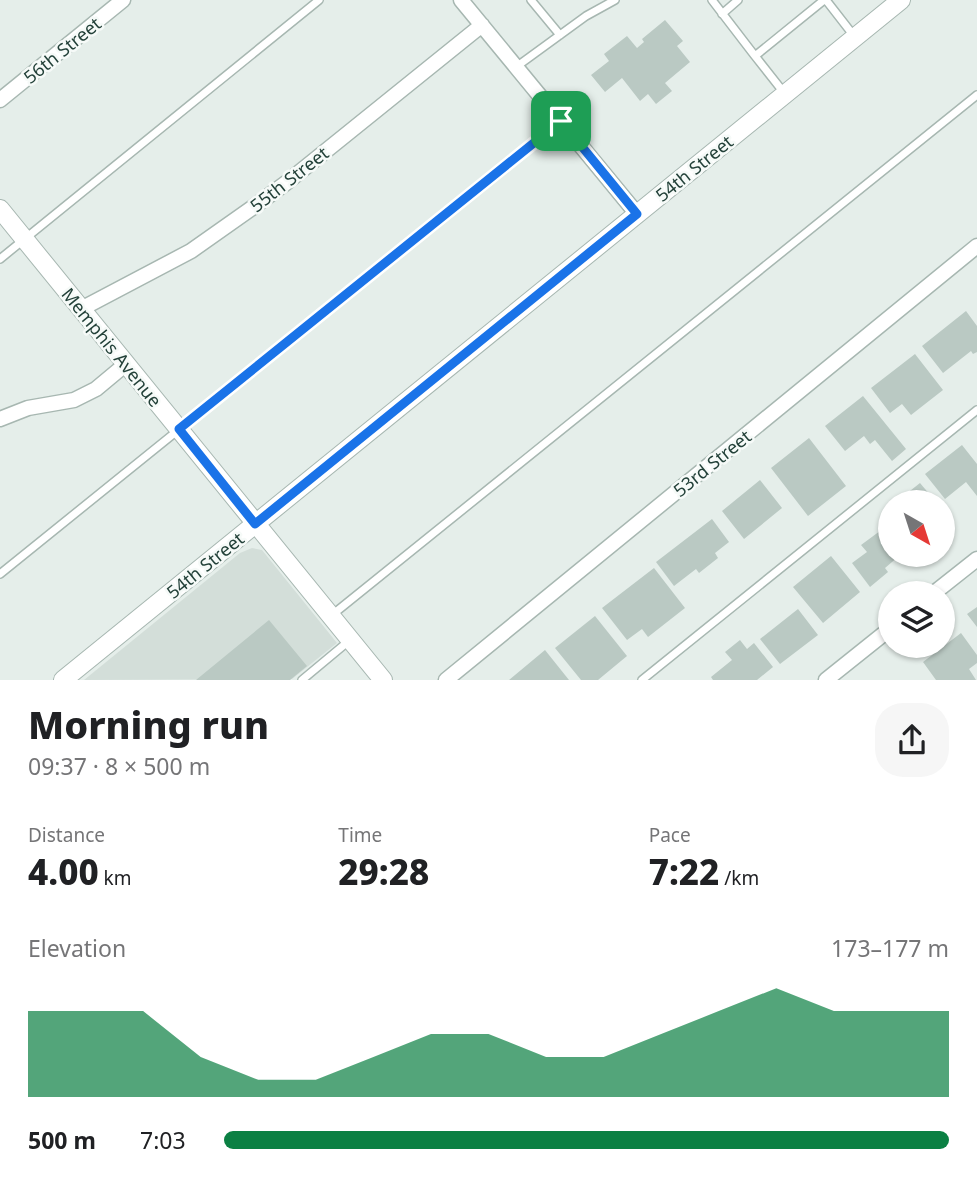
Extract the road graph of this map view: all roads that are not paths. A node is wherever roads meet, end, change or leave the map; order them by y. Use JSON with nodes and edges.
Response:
{"nodes":[{"id":1,"x":123,"y":0,"type":"edge"},
{"id":2,"x":319,"y":0,"type":"edge"},
{"id":3,"x":461,"y":0,"type":"edge"},
{"id":4,"x":531,"y":0,"type":"edge"},
{"id":5,"x":615,"y":0,"type":"edge"},
{"id":6,"x":712,"y":0,"type":"edge"},
{"id":7,"x":738,"y":0,"type":"edge"},
{"id":8,"x":825,"y":0,"type":"edge"},
{"id":9,"x":901,"y":0,"type":"edge"},
{"id":10,"x":722,"y":13,"type":"junction"},
{"id":11,"x":482,"y":25,"type":"junction"},
{"id":12,"x":560,"y":35,"type":"junction"},
{"id":13,"x":855,"y":37,"type":"junction"},
{"id":14,"x":755,"y":56,"type":"junction"},
{"id":15,"x":516,"y":67,"type":"junction"},
{"id":16,"x":785,"y":94,"type":"junction"},
{"id":17,"x":977,"y":95,"type":"edge"},
{"id":18,"x":0,"y":100,"type":"edge"},
{"id":19,"x":561,"y":121,"type":"junction"},
{"id":20,"x":0,"y":209,"type":"edge"},
{"id":21,"x":637,"y":214,"type":"junction"},
{"id":22,"x":25,"y":239,"type":"junction"},
{"id":23,"x":977,"y":246,"type":"edge"},
{"id":24,"x":0,"y":259,"type":"edge"},
{"id":25,"x":81,"y":309,"type":"junction"},
{"id":26,"x":126,"y":364,"type":"junction"},
{"id":27,"x":977,"y":410,"type":"edge"},
{"id":28,"x":0,"y":419,"type":"edge"},
{"id":29,"x":179,"y":429,"type":"junction"},
{"id":30,"x":255,"y":524,"type":"junction"},
{"id":31,"x":977,"y":559,"type":"edge"},
{"id":32,"x":0,"y":575,"type":"edge"},
{"id":33,"x":949,"y":581,"type":"edge"},
{"id":34,"x":331,"y":616,"type":"junction"},
{"id":35,"x":878,"y":638,"type":"edge"},
{"id":36,"x":350,"y":640,"type":"junction"},
{"id":37,"x":63,"y":680,"type":"edge"},
{"id":38,"x":302,"y":680,"type":"edge"},
{"id":39,"x":383,"y":680,"type":"edge"},
{"id":40,"x":446,"y":680,"type":"edge"},
{"id":41,"x":642,"y":680,"type":"edge"},
{"id":42,"x":825,"y":680,"type":"edge"}],
"edges":[{"from":1,"to":18,"type":"street","name":"56th Street"},
{"from":2,"to":22,"type":"lane"},
{"from":3,"to":11,"type":"street"},
{"from":4,"to":12,"type":"lane"},
{"from":5,"to":12,"type":"lane"},
{"from":6,"to":10,"type":"lane"},
{"from":7,"to":10,"type":"lane"},
{"from":8,"to":13,"type":"lane"},
{"from":8,"to":14,"type":"lane"},
{"from":9,"to":13,"type":"street","name":"54th Street"},
{"from":10,"to":14,"type":"lane"},
{"from":11,"to":15,"type":"street"},
{"from":11,"to":25,"type":"street","name":"55th Street"},
{"from":12,"to":15,"type":"lane"},
{"from":13,"to":16,"type":"street","name":"54th Street"},
{"from":14,"to":16,"type":"lane"},
{"from":15,"to":19,"type":"street"},
{"from":16,"to":21,"type":"street","name":"54th Street"},
{"from":17,"to":34,"type":"lane"},
{"from":19,"to":21,"type":"street"},
{"from":19,"to":29,"type":"lane"},
{"from":20,"to":22,"type":"street","name":"Memphis Avenue"},
{"from":21,"to":30,"type":"street","name":"54th Street"},
{"from":22,"to":24,"type":"lane"},
{"from":22,"to":25,"type":"street","name":"Memphis Avenue"},
{"from":23,"to":40,"type":"street","name":"53rd Street"},
{"from":25,"to":26,"type":"street","name":"Memphis Avenue"},
{"from":26,"to":28,"type":"street"},
{"from":26,"to":29,"type":"street","name":"Memphis Avenue"},
{"from":27,"to":41,"type":"lane"},
{"from":29,"to":30,"type":"street","name":"Memphis Avenue"},
{"from":29,"to":32,"type":"lane"},
{"from":30,"to":34,"type":"street","name":"Memphis Avenue"},
{"from":30,"to":37,"type":"street","name":"54th Street"},
{"from":31,"to":33,"type":"street"},
{"from":34,"to":36,"type":"street","name":"Memphis Avenue"},
{"from":35,"to":42,"type":"street"},
{"from":36,"to":38,"type":"lane"},
{"from":36,"to":39,"type":"street","name":"Memphis Avenue"}]}
